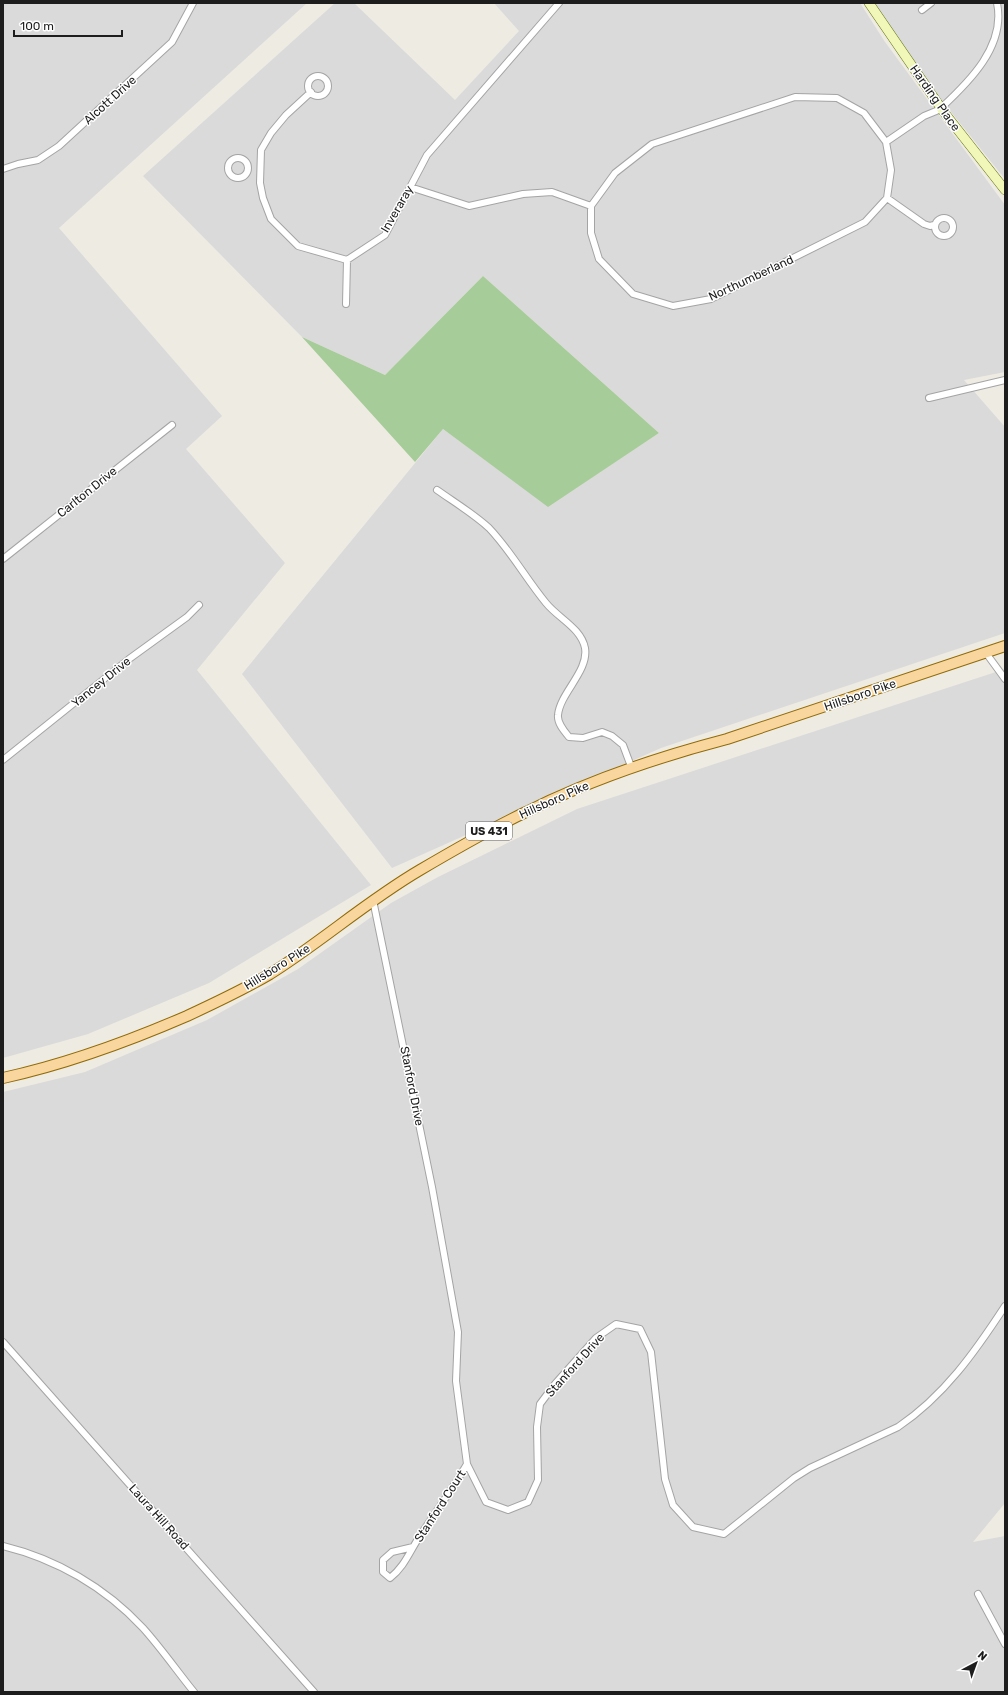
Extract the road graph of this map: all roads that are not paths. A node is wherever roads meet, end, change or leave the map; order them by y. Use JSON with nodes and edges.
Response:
{"nodes":[{"id":1,"x":193,"y":3,"type":"edge"},
{"id":2,"x":558,"y":3,"type":"edge"},
{"id":3,"x":869,"y":3,"type":"edge"},
{"id":4,"x":931,"y":3,"type":"edge"},
{"id":5,"x":997,"y":3,"type":"edge"},
{"id":6,"x":922,"y":10,"type":"dead end"},
{"id":7,"x":311,"y":92,"type":"dead end"},
{"id":8,"x":941,"y":109,"type":"junction"},
{"id":9,"x":886,"y":142,"type":"junction"},
{"id":10,"x":248,"y":168,"type":"dead end"},
{"id":11,"x":3,"y":169,"type":"edge"},
{"id":12,"x":260,"y":169,"type":"junction"},
{"id":13,"x":410,"y":187,"type":"junction"},
{"id":14,"x":1005,"y":190,"type":"edge"},
{"id":15,"x":887,"y":198,"type":"junction"},
{"id":16,"x":591,"y":206,"type":"junction"},
{"id":17,"x":934,"y":225,"type":"dead end"},
{"id":18,"x":347,"y":260,"type":"junction"},
{"id":19,"x":346,"y":304,"type":"dead end"},
{"id":20,"x":1005,"y":380,"type":"edge"},
{"id":21,"x":929,"y":398,"type":"dead end"},
{"id":22,"x":172,"y":425,"type":"dead end"},
{"id":23,"x":438,"y":490,"type":"dead end"},
{"id":24,"x":3,"y":559,"type":"edge"},
{"id":25,"x":199,"y":605,"type":"dead end"},
{"id":26,"x":1005,"y":646,"type":"edge"},
{"id":27,"x":986,"y":653,"type":"junction"},
{"id":28,"x":1005,"y":679,"type":"edge"},
{"id":29,"x":3,"y":760,"type":"edge"},
{"id":30,"x":632,"y":769,"type":"junction"},
{"id":31,"x":374,"y":900,"type":"junction"},
{"id":32,"x":3,"y":1078,"type":"edge"},
{"id":33,"x":1005,"y":1306,"type":"edge"},
{"id":34,"x":3,"y":1342,"type":"edge"},
{"id":35,"x":467,"y":1464,"type":"junction"},
{"id":36,"x":3,"y":1546,"type":"edge"},
{"id":37,"x":413,"y":1547,"type":"junction"},
{"id":38,"x":978,"y":1594,"type":"dead end"},
{"id":39,"x":1005,"y":1644,"type":"edge"},
{"id":40,"x":194,"y":1692,"type":"edge"},
{"id":41,"x":314,"y":1692,"type":"edge"}],
"edges":[{"from":1,"to":11,"type":"street","name":"Alcott Drive"},
{"from":2,"to":13,"type":"street","name":"Inveraray"},
{"from":3,"to":8,"type":"main road","name":"Harding Place"},
{"from":4,"to":6,"type":"street"},
{"from":5,"to":8,"type":"street"},
{"from":7,"to":12,"type":"street"},
{"from":8,"to":9,"type":"street"},
{"from":8,"to":14,"type":"main road","name":"Harding Place"},
{"from":9,"to":15,"type":"street"},
{"from":9,"to":16,"type":"street"},
{"from":10,"to":12,"type":"street"},
{"from":12,"to":18,"type":"street"},
{"from":13,"to":16,"type":"street"},
{"from":13,"to":18,"type":"street","name":"Inveraray"},
{"from":15,"to":16,"type":"street","name":"Northumberland"},
{"from":15,"to":17,"type":"street"},
{"from":18,"to":19,"type":"street"},
{"from":20,"to":21,"type":"street"},
{"from":22,"to":24,"type":"street","name":"Carlton Drive"},
{"from":23,"to":30,"type":"street"},
{"from":25,"to":29,"type":"street","name":"Yancey Drive"},
{"from":26,"to":27,"type":"main road","name":"Hillsboro Pike","number":"US 431"},
{"from":27,"to":28,"type":"street"},
{"from":27,"to":30,"type":"main road","name":"Hillsboro Pike","number":"US 431"},
{"from":30,"to":31,"type":"main road","name":"Hillsboro Pike","number":"US 431"},
{"from":31,"to":32,"type":"main road","name":"Hillsboro Pike","number":"US 431"},
{"from":31,"to":35,"type":"street","name":"Stanford Drive"},
{"from":33,"to":35,"type":"street","name":"Stanford Drive"},
{"from":34,"to":41,"type":"street","name":"Laura Hill Road"},
{"from":35,"to":37,"type":"street","name":"Stanford Court"},
{"from":36,"to":40,"type":"street"},
{"from":37,"to":37,"type":"street","name":"Stanford Court"},
{"from":38,"to":39,"type":"street"}]}
